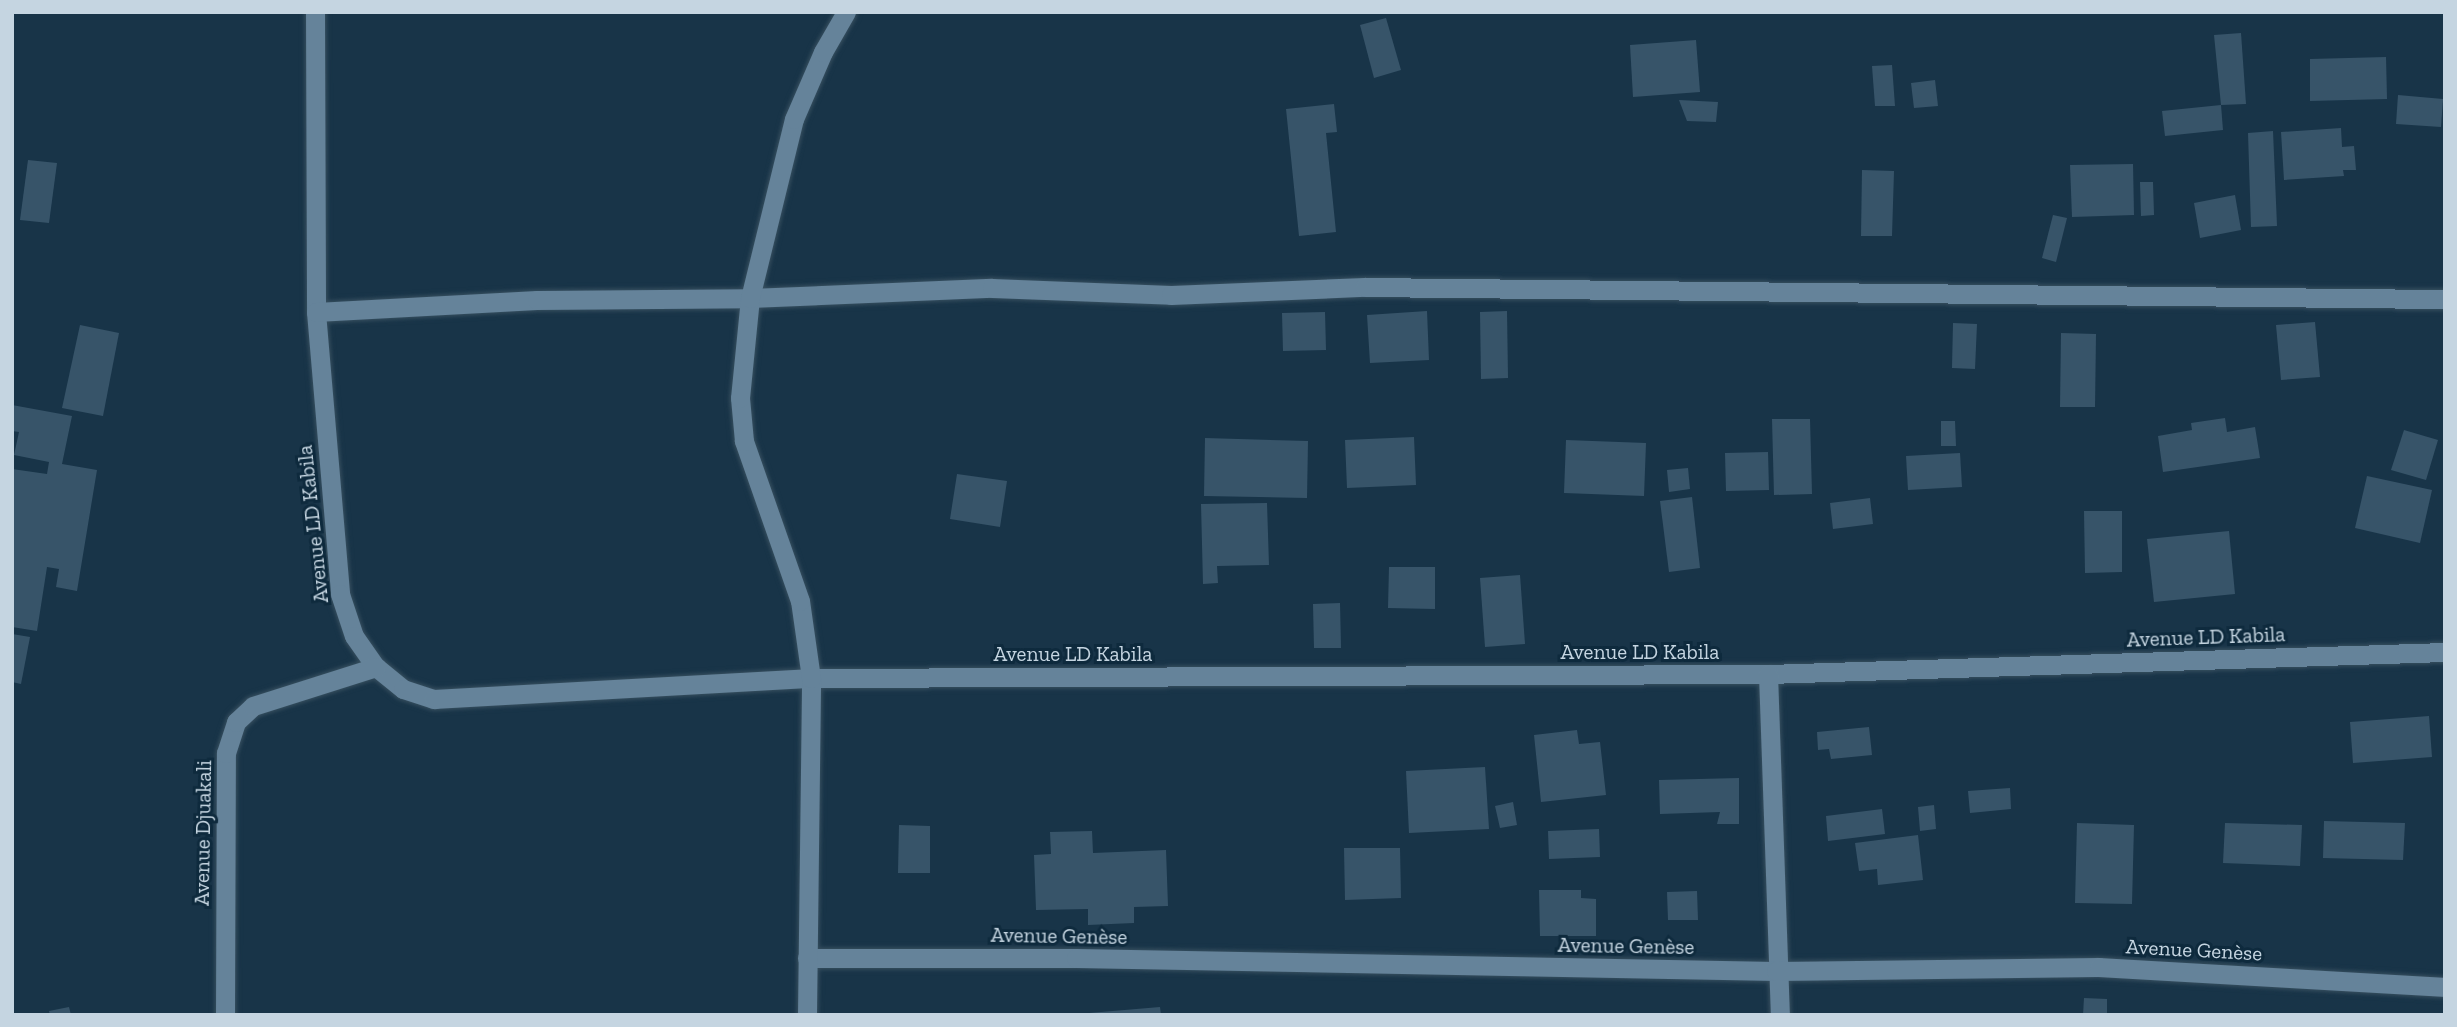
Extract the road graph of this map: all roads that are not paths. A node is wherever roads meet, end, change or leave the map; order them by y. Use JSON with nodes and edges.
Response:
{"nodes":[{"id":1,"x":316,"y":12,"type":"edge"},
{"id":2,"x":846,"y":12,"type":"edge"},
{"id":3,"x":750,"y":298,"type":"junction"},
{"id":4,"x":2445,"y":299,"type":"edge"},
{"id":5,"x":316,"y":312,"type":"junction"},
{"id":6,"x":2445,"y":652,"type":"edge"},
{"id":7,"x":376,"y":667,"type":"junction"},
{"id":8,"x":1768,"y":674,"type":"junction"},
{"id":9,"x":811,"y":678,"type":"junction"},
{"id":10,"x":807,"y":958,"type":"junction"},
{"id":11,"x":1776,"y":971,"type":"junction"},
{"id":12,"x":2445,"y":988,"type":"edge"},
{"id":13,"x":225,"y":1015,"type":"edge"},
{"id":14,"x":807,"y":1015,"type":"edge"},
{"id":15,"x":1780,"y":1015,"type":"edge"}],
"edges":[{"from":1,"to":5,"type":"street","name":"Avenue LD Kabila"},
{"from":2,"to":3,"type":"street"},
{"from":3,"to":4,"type":"street"},
{"from":3,"to":5,"type":"street"},
{"from":3,"to":9,"type":"street"},
{"from":5,"to":7,"type":"street","name":"Avenue LD Kabila"},
{"from":6,"to":8,"type":"street","name":"Avenue LD Kabila"},
{"from":7,"to":9,"type":"street","name":"Avenue LD Kabila"},
{"from":7,"to":13,"type":"street","name":"Avenue Djuakali"},
{"from":8,"to":9,"type":"street","name":"Avenue LD Kabila"},
{"from":8,"to":11,"type":"street"},
{"from":9,"to":10,"type":"street"},
{"from":10,"to":11,"type":"street","name":"Avenue Genèse"},
{"from":10,"to":14,"type":"street"},
{"from":11,"to":12,"type":"street","name":"Avenue Genèse"},
{"from":11,"to":15,"type":"street"}]}
